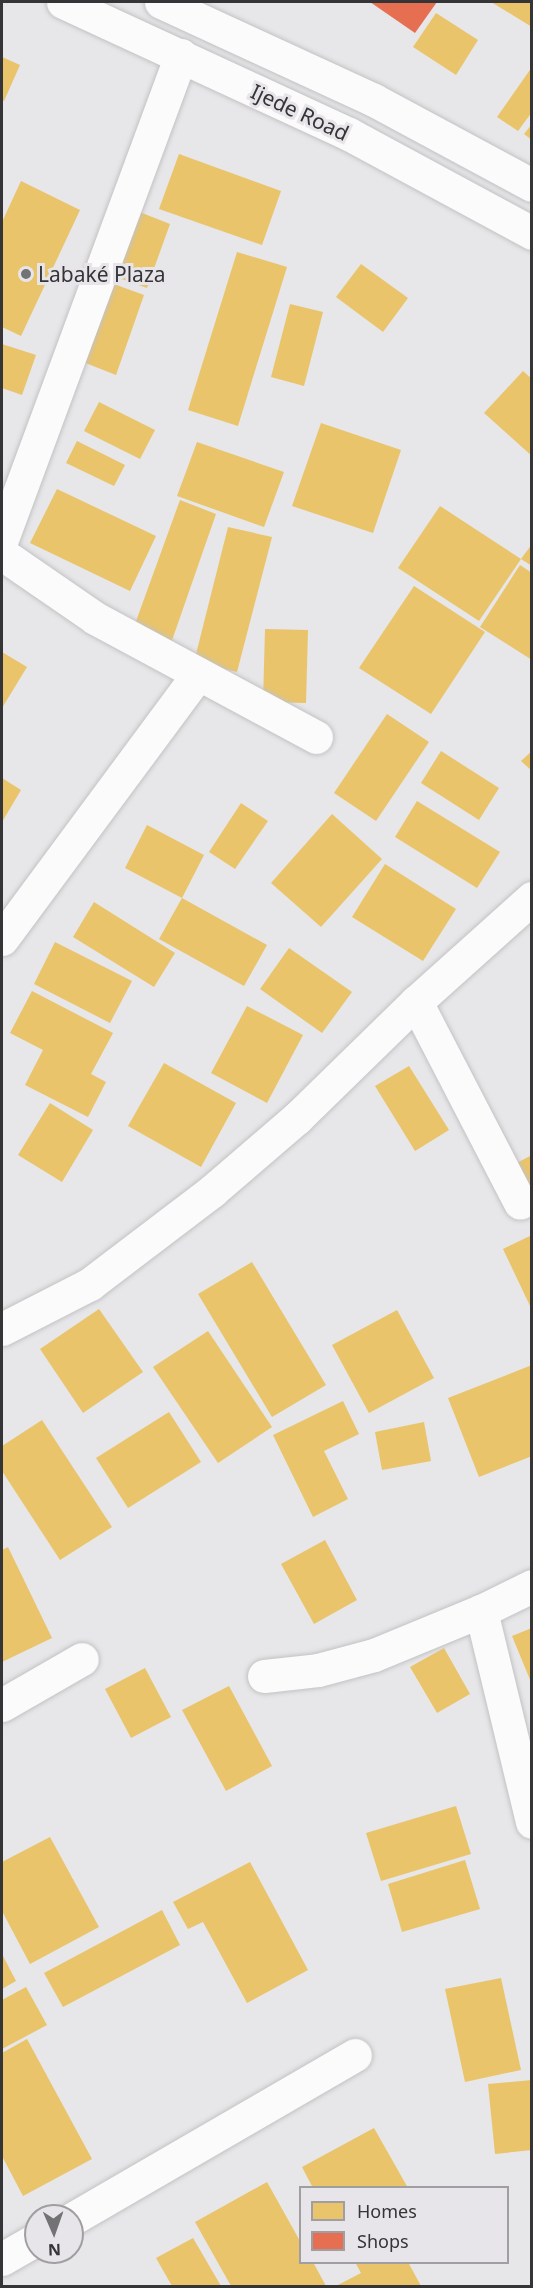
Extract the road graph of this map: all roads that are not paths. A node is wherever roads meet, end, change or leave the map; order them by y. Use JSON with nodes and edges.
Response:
{"nodes":[{"id":1,"x":63,"y":2,"type":"edge"},
{"id":2,"x":161,"y":2,"type":"edge"},
{"id":3,"x":181,"y":56,"type":"junction"},
{"id":4,"x":531,"y":185,"type":"edge"},
{"id":5,"x":531,"y":233,"type":"edge"},
{"id":6,"x":2,"y":539,"type":"edge"},
{"id":7,"x":2,"y":554,"type":"edge"},
{"id":8,"x":197,"y":675,"type":"junction"},
{"id":9,"x":316,"y":737,"type":"dead end"},
{"id":10,"x":531,"y":897,"type":"edge"},
{"id":11,"x":2,"y":939,"type":"edge"},
{"id":12,"x":416,"y":1002,"type":"junction"},
{"id":13,"x":520,"y":1203,"type":"dead end"},
{"id":14,"x":2,"y":1329,"type":"edge"},
{"id":15,"x":531,"y":1586,"type":"edge"},
{"id":16,"x":481,"y":1611,"type":"junction"},
{"id":17,"x":82,"y":1659,"type":"dead end"},
{"id":18,"x":264,"y":1676,"type":"dead end"},
{"id":19,"x":2,"y":1705,"type":"edge"},
{"id":20,"x":531,"y":1822,"type":"edge"},
{"id":21,"x":355,"y":2055,"type":"dead end"},
{"id":22,"x":84,"y":2211,"type":"edge"},
{"id":23,"x":24,"y":2246,"type":"edge"},
{"id":24,"x":2,"y":2259,"type":"edge"}],
"edges":[{"from":1,"to":3,"type":"street","name":"Ijede Road"},
{"from":2,"to":4,"type":"street","name":"Ijede Road"},
{"from":3,"to":5,"type":"street","name":"Ijede Road"},
{"from":3,"to":6,"type":"street"},
{"from":7,"to":8,"type":"street"},
{"from":8,"to":9,"type":"street"},
{"from":8,"to":11,"type":"street"},
{"from":10,"to":12,"type":"street"},
{"from":12,"to":13,"type":"street"},
{"from":12,"to":14,"type":"street"},
{"from":15,"to":16,"type":"street"},
{"from":16,"to":18,"type":"street"},
{"from":16,"to":20,"type":"street"},
{"from":17,"to":19,"type":"street"},
{"from":21,"to":22,"type":"street"},
{"from":23,"to":24,"type":"street"}]}
